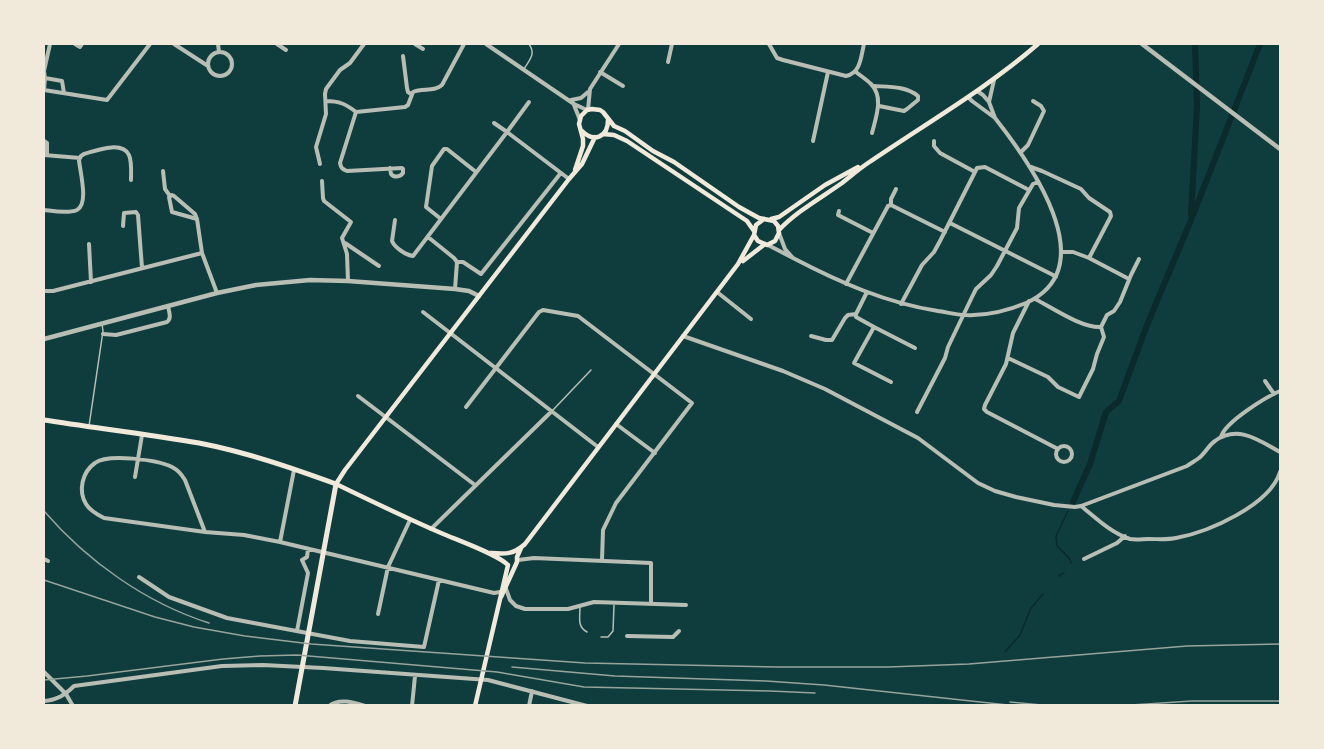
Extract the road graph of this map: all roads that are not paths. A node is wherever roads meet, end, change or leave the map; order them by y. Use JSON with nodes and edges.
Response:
{"nodes":[{"id":1,"x":50,"y":44,"type":"edge"},
{"id":2,"x":75,"y":44,"type":"edge"},
{"id":3,"x":82,"y":44,"type":"edge"},
{"id":4,"x":150,"y":44,"type":"edge"},
{"id":5,"x":174,"y":44,"type":"edge"},
{"id":6,"x":218,"y":44,"type":"edge"},
{"id":7,"x":277,"y":44,"type":"edge"},
{"id":8,"x":364,"y":44,"type":"edge"},
{"id":9,"x":415,"y":44,"type":"edge"},
{"id":10,"x":464,"y":44,"type":"edge"},
{"id":11,"x":486,"y":44,"type":"edge"},
{"id":12,"x":529,"y":44,"type":"edge"},
{"id":13,"x":619,"y":44,"type":"edge"},
{"id":14,"x":672,"y":44,"type":"edge"},
{"id":15,"x":769,"y":44,"type":"edge"},
{"id":16,"x":864,"y":44,"type":"edge"},
{"id":17,"x":1038,"y":44,"type":"edge"},
{"id":18,"x":1142,"y":44,"type":"edge"},
{"id":19,"x":423,"y":49,"type":"dead end"},
{"id":20,"x":286,"y":50,"type":"dead end"},
{"id":21,"x":219,"y":52,"type":"junction"},
{"id":22,"x":403,"y":56,"type":"dead end"},
{"id":23,"x":669,"y":62,"type":"dead end"},
{"id":24,"x":208,"y":66,"type":"junction"},
{"id":25,"x":524,"y":69,"type":"junction"},
{"id":26,"x":856,"y":71,"type":"junction"},
{"id":27,"x":600,"y":72,"type":"junction"},
{"id":28,"x":828,"y":72,"type":"junction"},
{"id":29,"x":45,"y":78,"type":"junction"},
{"id":30,"x":994,"y":80,"type":"junction"},
{"id":31,"x":622,"y":86,"type":"dead end"},
{"id":32,"x":874,"y":86,"type":"junction"},
{"id":33,"x":590,"y":89,"type":"junction"},
{"id":34,"x":977,"y":91,"type":"junction"},
{"id":35,"x":64,"y":93,"type":"junction"},
{"id":36,"x":411,"y":94,"type":"junction"},
{"id":37,"x":968,"y":97,"type":"junction"},
{"id":38,"x":589,"y":99,"type":"junction"},
{"id":39,"x":570,"y":100,"type":"junction"},
{"id":40,"x":326,"y":101,"type":"junction"},
{"id":41,"x":1033,"y":101,"type":"dead end"},
{"id":42,"x":529,"y":102,"type":"dead end"},
{"id":43,"x":989,"y":102,"type":"junction"},
{"id":44,"x":574,"y":104,"type":"junction"},
{"id":45,"x":879,"y":106,"type":"junction"},
{"id":46,"x":598,"y":109,"type":"junction"},
{"id":47,"x":588,"y":110,"type":"junction"},
{"id":48,"x":356,"y":112,"type":"junction"},
{"id":49,"x":607,"y":118,"type":"junction"},
{"id":50,"x":995,"y":118,"type":"junction"},
{"id":51,"x":580,"y":120,"type":"junction"},
{"id":52,"x":494,"y":123,"type":"dead end"},
{"id":53,"x":582,"y":131,"type":"junction"},
{"id":54,"x":507,"y":132,"type":"junction"},
{"id":55,"x":872,"y":133,"type":"dead end"},
{"id":56,"x":603,"y":134,"type":"junction"},
{"id":57,"x":596,"y":137,"type":"junction"},
{"id":58,"x":44,"y":141,"type":"edge"},
{"id":59,"x":813,"y":141,"type":"dead end"},
{"id":60,"x":934,"y":141,"type":"dead end"},
{"id":61,"x":1281,"y":149,"type":"edge"},
{"id":62,"x":1021,"y":153,"type":"junction"},
{"id":63,"x":45,"y":155,"type":"edge"},
{"id":64,"x":80,"y":158,"type":"junction"},
{"id":65,"x":320,"y":164,"type":"dead end"},
{"id":66,"x":866,"y":164,"type":"junction"},
{"id":67,"x":1030,"y":167,"type":"junction"},
{"id":68,"x":390,"y":168,"type":"dead end"},
{"id":69,"x":163,"y":171,"type":"dead end"},
{"id":70,"x":575,"y":171,"type":"junction"},
{"id":71,"x":476,"y":172,"type":"junction"},
{"id":72,"x":975,"y":172,"type":"junction"},
{"id":73,"x":560,"y":174,"type":"junction"},
{"id":74,"x":569,"y":179,"type":"junction"},
{"id":75,"x":131,"y":180,"type":"dead end"},
{"id":76,"x":322,"y":181,"type":"dead end"},
{"id":77,"x":1038,"y":182,"type":"junction"},
{"id":78,"x":896,"y":189,"type":"dead end"},
{"id":79,"x":1029,"y":190,"type":"junction"},
{"id":80,"x":170,"y":195,"type":"junction"},
{"id":81,"x":891,"y":205,"type":"junction"},
{"id":82,"x":44,"y":210,"type":"edge"},
{"id":83,"x":839,"y":211,"type":"dead end"},
{"id":84,"x":198,"y":219,"type":"junction"},
{"id":85,"x":441,"y":219,"type":"junction"},
{"id":86,"x":764,"y":219,"type":"junction"},
{"id":87,"x":771,"y":219,"type":"junction"},
{"id":88,"x":395,"y":220,"type":"dead end"},
{"id":89,"x":950,"y":223,"type":"junction"},
{"id":90,"x":123,"y":226,"type":"dead end"},
{"id":91,"x":779,"y":232,"type":"junction"},
{"id":92,"x":945,"y":232,"type":"junction"},
{"id":93,"x":754,"y":233,"type":"junction"},
{"id":94,"x":873,"y":233,"type":"junction"},
{"id":95,"x":428,"y":237,"type":"junction"},
{"id":96,"x":344,"y":242,"type":"junction"},
{"id":97,"x":89,"y":244,"type":"dead end"},
{"id":98,"x":766,"y":244,"type":"junction"},
{"id":99,"x":1005,"y":251,"type":"junction"},
{"id":100,"x":1061,"y":252,"type":"junction"},
{"id":101,"x":202,"y":253,"type":"junction"},
{"id":102,"x":793,"y":258,"type":"junction"},
{"id":103,"x":1089,"y":258,"type":"junction"},
{"id":104,"x":1139,"y":259,"type":"dead end"},
{"id":105,"x":457,"y":262,"type":"junction"},
{"id":106,"x":738,"y":264,"type":"junction"},
{"id":107,"x":379,"y":266,"type":"dead end"},
{"id":108,"x":142,"y":268,"type":"junction"},
{"id":109,"x":1056,"y":278,"type":"junction"},
{"id":110,"x":1129,"y":279,"type":"junction"},
{"id":111,"x":348,"y":281,"type":"junction"},
{"id":112,"x":91,"y":282,"type":"junction"},
{"id":113,"x":846,"y":284,"type":"junction"},
{"id":114,"x":455,"y":289,"type":"junction"},
{"id":115,"x":44,"y":291,"type":"edge"},
{"id":116,"x":717,"y":292,"type":"junction"},
{"id":117,"x":867,"y":292,"type":"junction"},
{"id":118,"x":217,"y":293,"type":"junction"},
{"id":119,"x":479,"y":296,"type":"junction"},
{"id":120,"x":1035,"y":299,"type":"junction"},
{"id":121,"x":1029,"y":302,"type":"junction"},
{"id":122,"x":901,"y":304,"type":"junction"},
{"id":123,"x":168,"y":306,"type":"junction"},
{"id":124,"x":421,"y":311,"type":"dead end"},
{"id":125,"x":856,"y":314,"type":"junction"},
{"id":126,"x":963,"y":315,"type":"junction"},
{"id":127,"x":751,"y":318,"type":"dead end"},
{"id":128,"x":102,"y":323,"type":"junction"},
{"id":129,"x":874,"y":327,"type":"junction"},
{"id":130,"x":1101,"y":327,"type":"junction"},
{"id":131,"x":451,"y":332,"type":"junction"},
{"id":132,"x":103,"y":334,"type":"junction"},
{"id":133,"x":683,"y":336,"type":"junction"},
{"id":134,"x":811,"y":336,"type":"dead end"},
{"id":135,"x":44,"y":339,"type":"edge"},
{"id":136,"x":915,"y":348,"type":"dead end"},
{"id":137,"x":1008,"y":358,"type":"junction"},
{"id":138,"x":497,"y":368,"type":"junction"},
{"id":139,"x":591,"y":370,"type":"dead end"},
{"id":140,"x":654,"y":374,"type":"junction"},
{"id":141,"x":1265,"y":381,"type":"dead end"},
{"id":142,"x":891,"y":382,"type":"dead end"},
{"id":143,"x":1281,"y":391,"type":"edge"},
{"id":144,"x":1274,"y":394,"type":"junction"},
{"id":145,"x":358,"y":396,"type":"dead end"},
{"id":146,"x":466,"y":407,"type":"dead end"},
{"id":147,"x":552,"y":411,"type":"junction"},
{"id":148,"x":917,"y":412,"type":"dead end"},
{"id":149,"x":386,"y":417,"type":"junction"},
{"id":150,"x":44,"y":420,"type":"edge"},
{"id":151,"x":616,"y":424,"type":"junction"},
{"id":152,"x":88,"y":427,"type":"junction"},
{"id":153,"x":141,"y":435,"type":"junction"},
{"id":154,"x":1220,"y":438,"type":"junction"},
{"id":155,"x":598,"y":447,"type":"junction"},
{"id":156,"x":1058,"y":449,"type":"junction"},
{"id":157,"x":1281,"y":452,"type":"edge"},
{"id":158,"x":655,"y":453,"type":"junction"},
{"id":159,"x":138,"y":460,"type":"junction"},
{"id":160,"x":294,"y":469,"type":"junction"},
{"id":161,"x":1281,"y":472,"type":"edge"},
{"id":162,"x":135,"y":477,"type":"dead end"},
{"id":163,"x":336,"y":484,"type":"junction"},
{"id":164,"x":475,"y":485,"type":"junction"},
{"id":165,"x":1081,"y":506,"type":"junction"},
{"id":166,"x":410,"y":519,"type":"junction"},
{"id":167,"x":431,"y":529,"type":"junction"},
{"id":168,"x":206,"y":532,"type":"junction"},
{"id":169,"x":1125,"y":536,"type":"junction"},
{"id":170,"x":279,"y":542,"type":"junction"},
{"id":171,"x":521,"y":548,"type":"junction"},
{"id":172,"x":308,"y":549,"type":"junction"},
{"id":173,"x":484,"y":552,"type":"junction"},
{"id":174,"x":323,"y":553,"type":"junction"},
{"id":175,"x":509,"y":554,"type":"junction"},
{"id":176,"x":1084,"y":559,"type":"dead end"},
{"id":177,"x":602,"y":560,"type":"junction"},
{"id":178,"x":517,"y":561,"type":"junction"},
{"id":179,"x":506,"y":564,"type":"junction"},
{"id":180,"x":388,"y":567,"type":"junction"},
{"id":181,"x":139,"y":577,"type":"dead end"},
{"id":182,"x":439,"y":580,"type":"junction"},
{"id":183,"x":503,"y":590,"type":"junction"},
{"id":184,"x":614,"y":602,"type":"junction"},
{"id":185,"x":651,"y":603,"type":"junction"},
{"id":186,"x":686,"y":605,"type":"dead end"},
{"id":187,"x":580,"y":606,"type":"junction"},
{"id":188,"x":378,"y":614,"type":"dead end"},
{"id":189,"x":297,"y":631,"type":"junction"},
{"id":190,"x":680,"y":631,"type":"dead end"},
{"id":191,"x":587,"y":632,"type":"dead end"},
{"id":192,"x":627,"y":636,"type":"dead end"},
{"id":193,"x":601,"y":637,"type":"dead end"},
{"id":194,"x":44,"y":672,"type":"edge"},
{"id":195,"x":415,"y":676,"type":"junction"},
{"id":196,"x":532,"y":692,"type":"junction"},
{"id":197,"x":66,"y":694,"type":"junction"},
{"id":198,"x":44,"y":701,"type":"edge"},
{"id":199,"x":295,"y":704,"type":"edge"},
{"id":200,"x":73,"y":705,"type":"edge"},
{"id":201,"x":329,"y":705,"type":"edge"},
{"id":202,"x":365,"y":705,"type":"edge"},
{"id":203,"x":412,"y":705,"type":"edge"},
{"id":204,"x":475,"y":705,"type":"edge"},
{"id":205,"x":529,"y":705,"type":"edge"},
{"id":206,"x":587,"y":705,"type":"edge"}],
"edges":[{"from":1,"to":29,"type":"street"},
{"from":2,"to":3,"type":"street"},
{"from":4,"to":35,"type":"street"},
{"from":5,"to":24,"type":"street"},
{"from":6,"to":21,"type":"street"},
{"from":7,"to":20,"type":"street"},
{"from":8,"to":40,"type":"street"},
{"from":9,"to":19,"type":"street"},
{"from":10,"to":36,"type":"street"},
{"from":11,"to":25,"type":"street"},
{"from":12,"to":25,"type":"lane"},
{"from":13,"to":27,"type":"street"},
{"from":14,"to":23,"type":"street"},
{"from":15,"to":28,"type":"street"},
{"from":16,"to":26,"type":"street"},
{"from":17,"to":30,"type":"main road"},
{"from":18,"to":61,"type":"street"},
{"from":21,"to":24,"type":"street"},
{"from":21,"to":24,"type":"street"},
{"from":22,"to":36,"type":"street"},
{"from":25,"to":39,"type":"street"},
{"from":26,"to":28,"type":"street"},
{"from":26,"to":32,"type":"street"},
{"from":27,"to":31,"type":"street"},
{"from":27,"to":33,"type":"street"},
{"from":28,"to":59,"type":"street"},
{"from":29,"to":35,"type":"street"},
{"from":29,"to":35,"type":"street"},
{"from":30,"to":34,"type":"main road"},
{"from":30,"to":43,"type":"street"},
{"from":32,"to":45,"type":"street"},
{"from":32,"to":45,"type":"street"},
{"from":33,"to":38,"type":"street"},
{"from":33,"to":39,"type":"street"},
{"from":34,"to":37,"type":"main road"},
{"from":34,"to":43,"type":"street"},
{"from":36,"to":48,"type":"street"},
{"from":37,"to":50,"type":"street"},
{"from":37,"to":66,"type":"main road"},
{"from":38,"to":46,"type":"street"},
{"from":38,"to":47,"type":"street"},
{"from":39,"to":44,"type":"street"},
{"from":40,"to":48,"type":"street"},
{"from":40,"to":65,"type":"street"},
{"from":41,"to":62,"type":"street"},
{"from":42,"to":54,"type":"street"},
{"from":43,"to":50,"type":"street"},
{"from":44,"to":47,"type":"street"},
{"from":44,"to":51,"type":"street"},
{"from":45,"to":55,"type":"street"},
{"from":46,"to":47,"type":"main road"},
{"from":46,"to":49,"type":"main road"},
{"from":47,"to":51,"type":"main road"},
{"from":48,"to":68,"type":"street"},
{"from":49,"to":56,"type":"main road"},
{"from":49,"to":86,"type":"main road"},
{"from":50,"to":62,"type":"street"},
{"from":51,"to":53,"type":"main road"},
{"from":52,"to":54,"type":"street"},
{"from":53,"to":57,"type":"main road"},
{"from":53,"to":70,"type":"main road"},
{"from":54,"to":71,"type":"street"},
{"from":54,"to":73,"type":"street"},
{"from":56,"to":57,"type":"main road"},
{"from":56,"to":93,"type":"main road"},
{"from":57,"to":70,"type":"main road"},
{"from":58,"to":63,"type":"street"},
{"from":60,"to":72,"type":"street"},
{"from":62,"to":67,"type":"street"},
{"from":63,"to":64,"type":"street"},
{"from":64,"to":75,"type":"street"},
{"from":64,"to":82,"type":"street"},
{"from":66,"to":87,"type":"main road"},
{"from":66,"to":91,"type":"main road"},
{"from":67,"to":77,"type":"street"},
{"from":67,"to":103,"type":"street"},
{"from":69,"to":80,"type":"street"},
{"from":70,"to":74,"type":"main road"},
{"from":71,"to":85,"type":"street"},
{"from":71,"to":85,"type":"street"},
{"from":72,"to":79,"type":"street"},
{"from":72,"to":89,"type":"street"},
{"from":73,"to":74,"type":"street"},
{"from":73,"to":105,"type":"street"},
{"from":74,"to":119,"type":"main road"},
{"from":76,"to":96,"type":"street"},
{"from":77,"to":79,"type":"street"},
{"from":77,"to":100,"type":"street"},
{"from":78,"to":81,"type":"street"},
{"from":79,"to":99,"type":"street"},
{"from":80,"to":84,"type":"street"},
{"from":80,"to":84,"type":"street"},
{"from":81,"to":92,"type":"street"},
{"from":81,"to":94,"type":"street"},
{"from":83,"to":94,"type":"street"},
{"from":84,"to":101,"type":"street"},
{"from":85,"to":95,"type":"street"},
{"from":86,"to":87,"type":"main road"},
{"from":86,"to":93,"type":"main road"},
{"from":87,"to":91,"type":"main road"},
{"from":88,"to":95,"type":"street"},
{"from":89,"to":92,"type":"street"},
{"from":89,"to":99,"type":"street"},
{"from":90,"to":108,"type":"street"},
{"from":91,"to":98,"type":"main road"},
{"from":91,"to":102,"type":"street"},
{"from":92,"to":122,"type":"street"},
{"from":93,"to":98,"type":"main road"},
{"from":93,"to":106,"type":"main road"},
{"from":94,"to":113,"type":"street"},
{"from":95,"to":105,"type":"street"},
{"from":96,"to":107,"type":"street"},
{"from":96,"to":111,"type":"street"},
{"from":97,"to":112,"type":"street"},
{"from":98,"to":102,"type":"street"},
{"from":98,"to":106,"type":"main road"},
{"from":99,"to":109,"type":"street"},
{"from":99,"to":126,"type":"street"},
{"from":100,"to":103,"type":"street"},
{"from":100,"to":109,"type":"street"},
{"from":101,"to":108,"type":"street"},
{"from":101,"to":118,"type":"street"},
{"from":102,"to":113,"type":"street"},
{"from":103,"to":110,"type":"street"},
{"from":104,"to":110,"type":"street"},
{"from":105,"to":114,"type":"street"},
{"from":106,"to":116,"type":"main road"},
{"from":108,"to":112,"type":"street"},
{"from":109,"to":120,"type":"street"},
{"from":110,"to":130,"type":"street"},
{"from":111,"to":114,"type":"street"},
{"from":111,"to":118,"type":"street"},
{"from":112,"to":115,"type":"street"},
{"from":113,"to":117,"type":"street"},
{"from":114,"to":119,"type":"street"},
{"from":116,"to":127,"type":"street"},
{"from":116,"to":133,"type":"main road"},
{"from":117,"to":122,"type":"street"},
{"from":117,"to":125,"type":"street"},
{"from":118,"to":123,"type":"street"},
{"from":119,"to":131,"type":"main road"},
{"from":120,"to":121,"type":"street"},
{"from":120,"to":130,"type":"street"},
{"from":121,"to":126,"type":"street"},
{"from":121,"to":137,"type":"street"},
{"from":122,"to":126,"type":"street"},
{"from":123,"to":128,"type":"street"},
{"from":123,"to":132,"type":"street"},
{"from":124,"to":131,"type":"street"},
{"from":125,"to":129,"type":"street"},
{"from":125,"to":134,"type":"street"},
{"from":126,"to":148,"type":"street"},
{"from":128,"to":132,"type":"lane"},
{"from":128,"to":135,"type":"street"},
{"from":129,"to":136,"type":"street"},
{"from":129,"to":142,"type":"street"},
{"from":130,"to":137,"type":"street"},
{"from":131,"to":138,"type":"street"},
{"from":131,"to":149,"type":"main road"},
{"from":132,"to":152,"type":"lane"},
{"from":133,"to":140,"type":"main road"},
{"from":133,"to":165,"type":"street"},
{"from":137,"to":156,"type":"street"},
{"from":138,"to":140,"type":"street"},
{"from":138,"to":146,"type":"street"},
{"from":138,"to":147,"type":"street"},
{"from":139,"to":147,"type":"lane"},
{"from":140,"to":151,"type":"main road"},
{"from":140,"to":158,"type":"street"},
{"from":141,"to":144,"type":"street"},
{"from":143,"to":144,"type":"street"},
{"from":144,"to":154,"type":"street"},
{"from":145,"to":149,"type":"street"},
{"from":147,"to":155,"type":"street"},
{"from":147,"to":164,"type":"street"},
{"from":149,"to":163,"type":"main road"},
{"from":149,"to":164,"type":"street"},
{"from":150,"to":152,"type":"main road"},
{"from":151,"to":155,"type":"main road"},
{"from":151,"to":158,"type":"street"},
{"from":152,"to":153,"type":"main road"},
{"from":153,"to":159,"type":"street"},
{"from":153,"to":160,"type":"main road"},
{"from":154,"to":157,"type":"street"},
{"from":154,"to":165,"type":"street"},
{"from":155,"to":171,"type":"main road"},
{"from":156,"to":156,"type":"street"},
{"from":158,"to":177,"type":"street"},
{"from":159,"to":162,"type":"street"},
{"from":159,"to":168,"type":"street"},
{"from":159,"to":168,"type":"street"},
{"from":160,"to":163,"type":"main road"},
{"from":160,"to":170,"type":"street"},
{"from":161,"to":169,"type":"street"},
{"from":163,"to":166,"type":"main road"},
{"from":163,"to":174,"type":"main road"},
{"from":164,"to":167,"type":"street"},
{"from":165,"to":169,"type":"street"},
{"from":166,"to":167,"type":"main road"},
{"from":166,"to":180,"type":"street"},
{"from":167,"to":173,"type":"main road"},
{"from":168,"to":170,"type":"street"},
{"from":169,"to":176,"type":"street"},
{"from":170,"to":172,"type":"street"},
{"from":171,"to":175,"type":"main road"},
{"from":171,"to":178,"type":"main road"},
{"from":172,"to":174,"type":"street"},
{"from":172,"to":189,"type":"street"},
{"from":173,"to":175,"type":"main road"},
{"from":173,"to":179,"type":"main road"},
{"from":174,"to":180,"type":"street"},
{"from":174,"to":199,"type":"main road"},
{"from":175,"to":178,"type":"main road"},
{"from":175,"to":179,"type":"main road"},
{"from":177,"to":178,"type":"street"},
{"from":177,"to":185,"type":"street"},
{"from":178,"to":179,"type":"main road"},
{"from":178,"to":183,"type":"main road"},
{"from":179,"to":183,"type":"main road"},
{"from":180,"to":182,"type":"street"},
{"from":180,"to":188,"type":"street"},
{"from":181,"to":189,"type":"street"},
{"from":182,"to":183,"type":"street"},
{"from":182,"to":189,"type":"street"},
{"from":183,"to":187,"type":"street"},
{"from":183,"to":204,"type":"main road"},
{"from":184,"to":185,"type":"street"},
{"from":184,"to":187,"type":"street"},
{"from":184,"to":193,"type":"lane"},
{"from":185,"to":186,"type":"street"},
{"from":187,"to":191,"type":"lane"},
{"from":190,"to":192,"type":"street"},
{"from":194,"to":197,"type":"street"},
{"from":195,"to":196,"type":"street"},
{"from":195,"to":197,"type":"street"},
{"from":195,"to":203,"type":"street"},
{"from":196,"to":205,"type":"street"},
{"from":196,"to":206,"type":"street"},
{"from":197,"to":198,"type":"street"},
{"from":197,"to":200,"type":"street"},
{"from":201,"to":202,"type":"street"}]}
